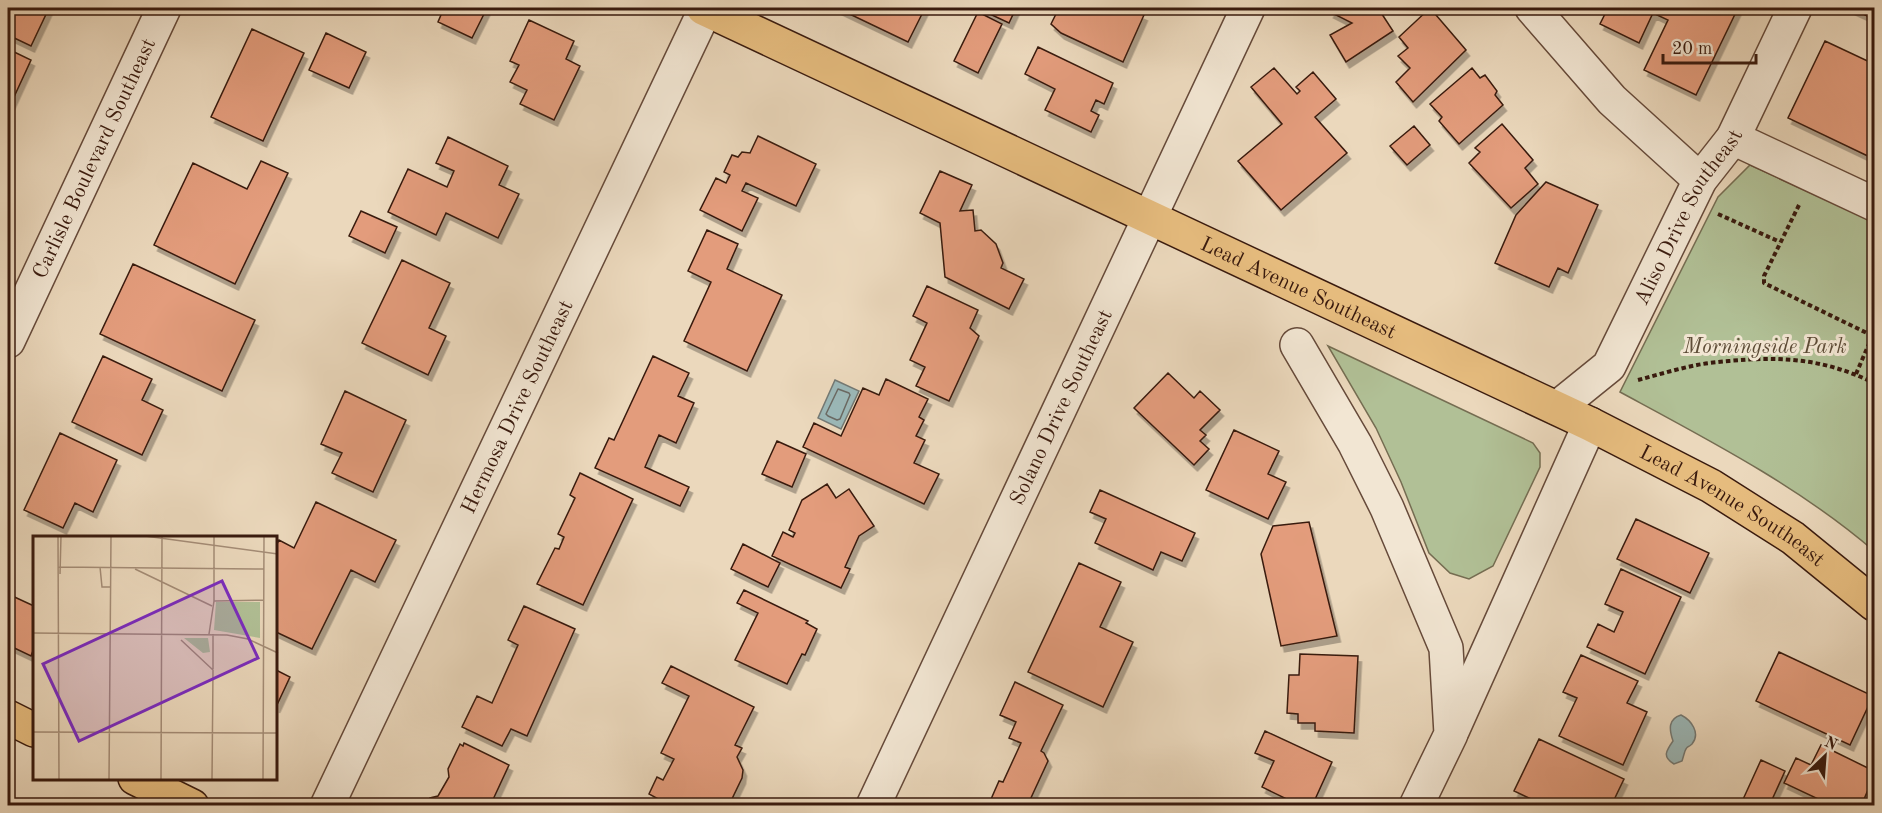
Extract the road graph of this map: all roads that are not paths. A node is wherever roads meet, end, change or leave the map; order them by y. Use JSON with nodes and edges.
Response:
{"nodes":[{"id":1,"x":164,"y":8,"type":"edge"},
{"id":2,"x":704,"y":8,"type":"edge"},
{"id":3,"x":1248,"y":8,"type":"edge"},
{"id":4,"x":1532,"y":8,"type":"edge"},
{"id":5,"x":1795,"y":8,"type":"edge"},
{"id":6,"x":1734,"y":138,"type":"junction"},
{"id":7,"x":1700,"y":180,"type":"junction"},
{"id":8,"x":1875,"y":204,"type":"edge"},
{"id":9,"x":1150,"y":218,"type":"junction"},
{"id":10,"x":8,"y":341,"type":"edge"},
{"id":11,"x":1297,"y":345,"type":"dead end"},
{"id":12,"x":1557,"y":408,"type":"junction"},
{"id":13,"x":1590,"y":424,"type":"junction"},
{"id":14,"x":1875,"y":604,"type":"edge"},
{"id":15,"x":8,"y":717,"type":"edge"},
{"id":16,"x":33,"y":730,"type":"edge"},
{"id":17,"x":1451,"y":734,"type":"junction"},
{"id":18,"x":139,"y":780,"type":"edge"},
{"id":19,"x":192,"y":806,"type":"edge"},
{"id":20,"x":327,"y":806,"type":"edge"},
{"id":21,"x":873,"y":806,"type":"edge"},
{"id":22,"x":1416,"y":806,"type":"edge"}],
"edges":[{"from":1,"to":10,"type":"street","name":"Carlisle Boulevard Southeast"},
{"from":2,"to":9,"type":"main road","name":"Lead Avenue Southeast"},
{"from":2,"to":20,"type":"street","name":"Hermosa Drive Southeast"},
{"from":3,"to":9,"type":"street","name":"Solano Drive Southeast"},
{"from":4,"to":7,"type":"street"},
{"from":5,"to":6,"type":"street","name":"Aliso Drive Southeast"},
{"from":6,"to":7,"type":"street","name":"Aliso Drive Southeast"},
{"from":6,"to":8,"type":"street"},
{"from":7,"to":12,"type":"street","name":"Aliso Drive Southeast"},
{"from":9,"to":12,"type":"main road","name":"Lead Avenue Southeast"},
{"from":9,"to":21,"type":"street","name":"Solano Drive Southeast"},
{"from":11,"to":17,"type":"street"},
{"from":12,"to":13,"type":"main road","name":"Lead Avenue Southeast"},
{"from":13,"to":14,"type":"main road","name":"Lead Avenue Southeast"},
{"from":13,"to":17,"type":"street"},
{"from":15,"to":16,"type":"main road"},
{"from":17,"to":22,"type":"street"},
{"from":18,"to":19,"type":"main road"}]}
